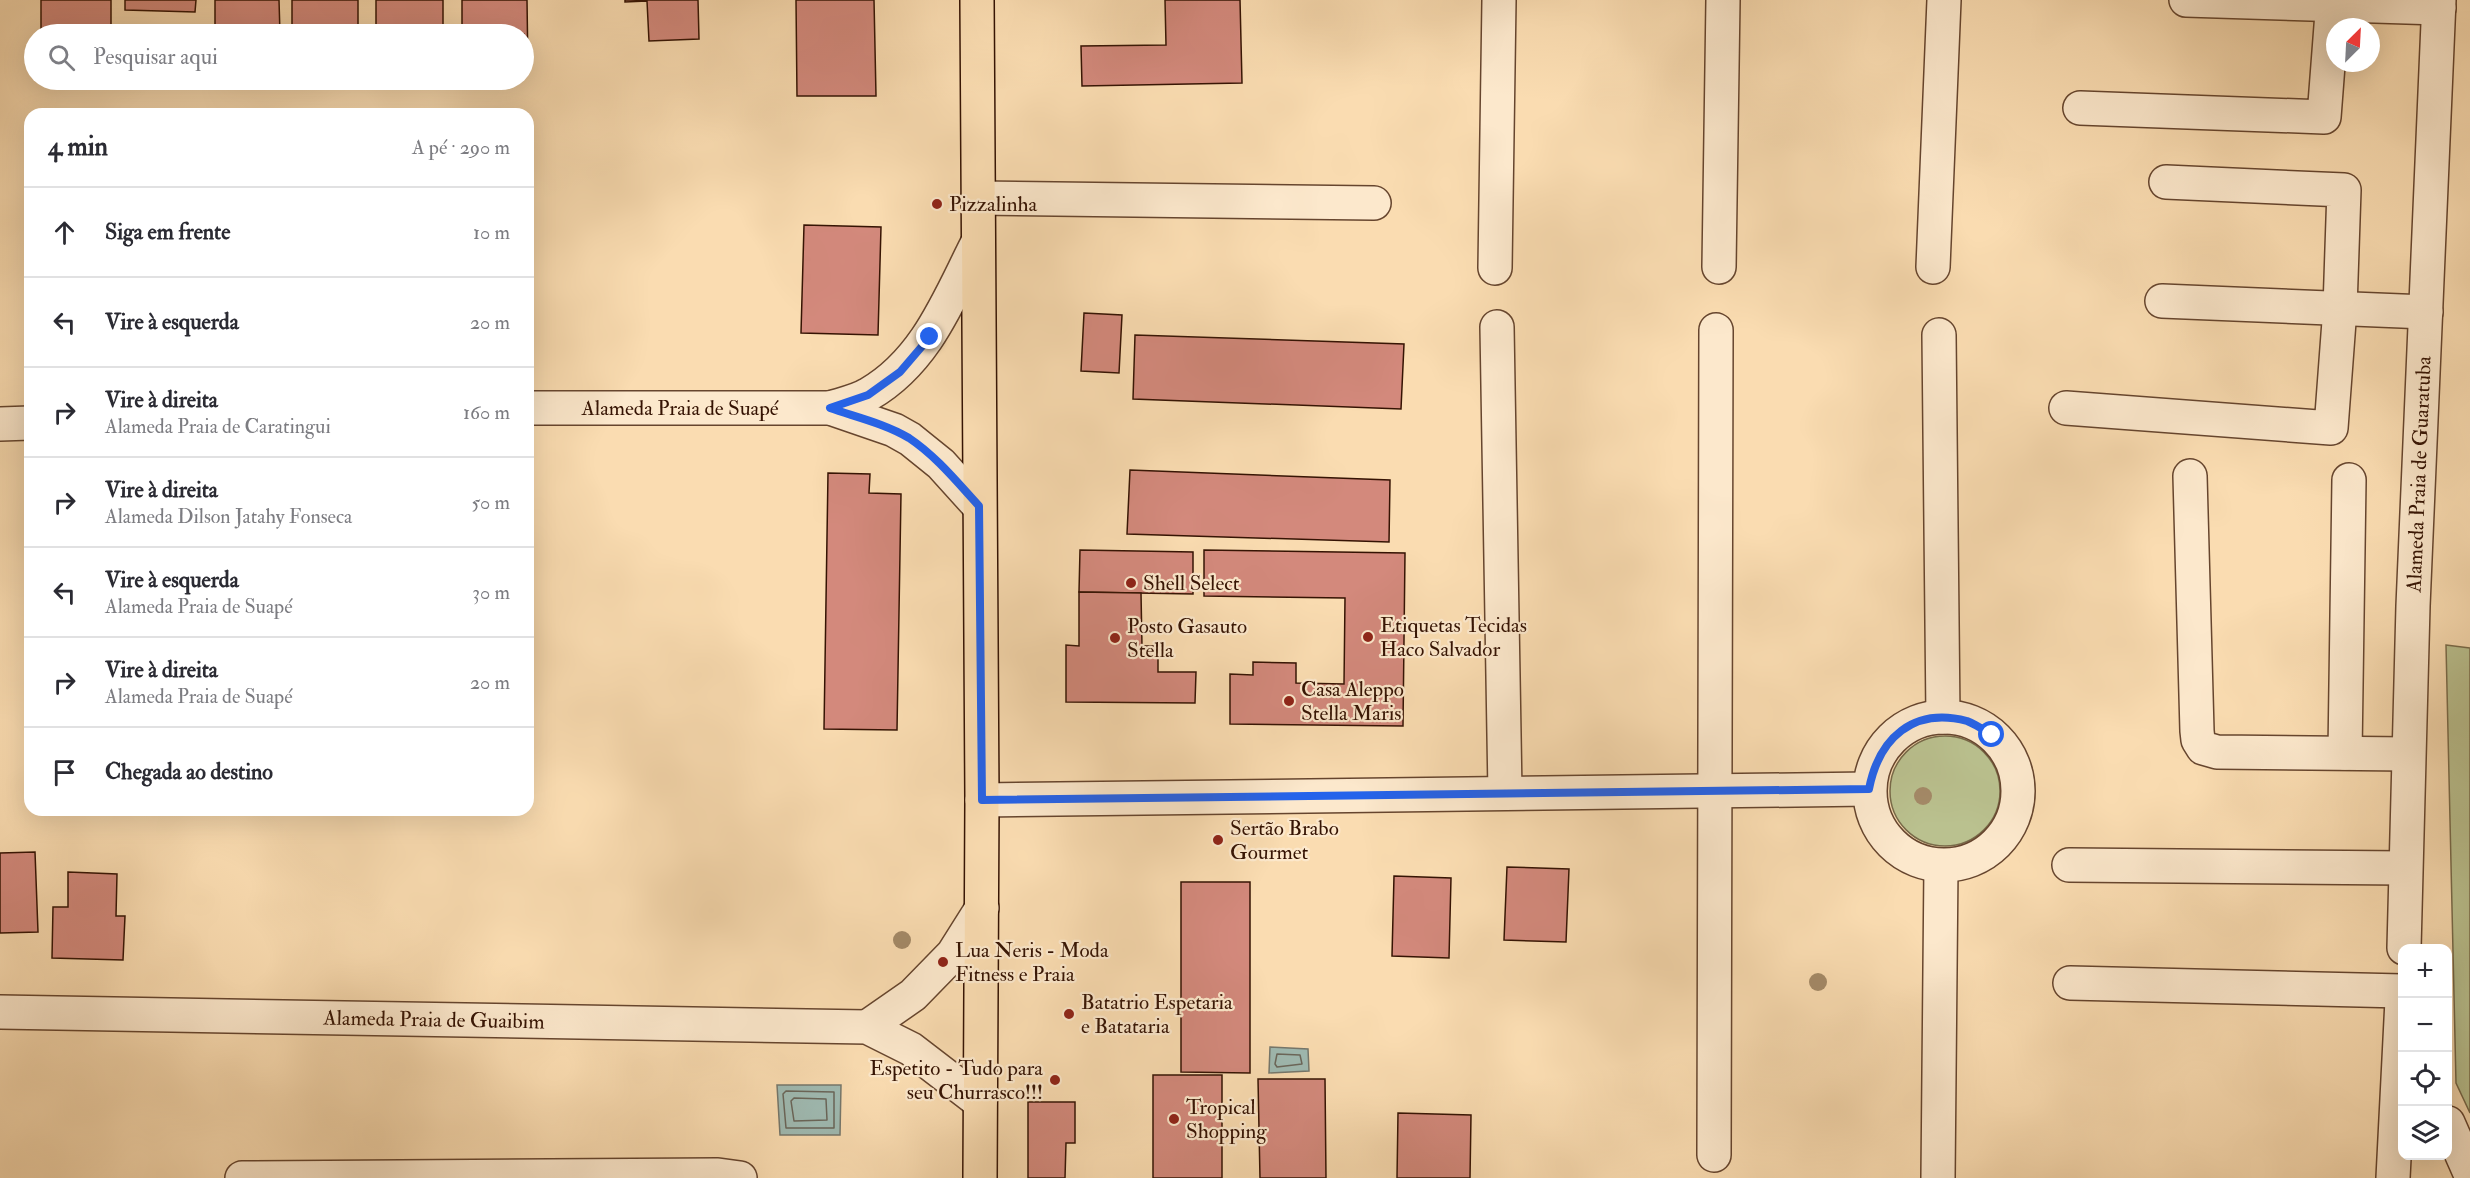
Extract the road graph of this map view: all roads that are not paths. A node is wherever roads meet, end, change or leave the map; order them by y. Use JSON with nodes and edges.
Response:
{"nodes":[{"id":1,"x":977,"y":0,"type":"edge"},
{"id":2,"x":1499,"y":0,"type":"edge"},
{"id":3,"x":1724,"y":0,"type":"edge"},
{"id":4,"x":1944,"y":0,"type":"edge"},
{"id":5,"x":2186,"y":0,"type":"edge"},
{"id":6,"x":2339,"y":3,"type":"edge"},
{"id":7,"x":2439,"y":4,"type":"edge"},
{"id":8,"x":2080,"y":108,"type":"dead end"},
{"id":9,"x":2166,"y":182,"type":"dead end"},
{"id":10,"x":978,"y":198,"type":"junction"},
{"id":11,"x":1374,"y":202,"type":"dead end"},
{"id":12,"x":977,"y":244,"type":"junction"},
{"id":13,"x":1719,"y":267,"type":"dead end"},
{"id":14,"x":1933,"y":267,"type":"dead end"},
{"id":15,"x":1495,"y":268,"type":"dead end"},
{"id":16,"x":2162,"y":301,"type":"dead end"},
{"id":17,"x":2352,"y":309,"type":"junction"},
{"id":18,"x":2426,"y":312,"type":"junction"},
{"id":19,"x":1497,"y":327,"type":"dead end"},
{"id":20,"x":1716,"y":330,"type":"dead end"},
{"id":21,"x":1939,"y":335,"type":"dead end"},
{"id":22,"x":534,"y":408,"type":"edge"},
{"id":23,"x":830,"y":408,"type":"junction"},
{"id":24,"x":2066,"y":408,"type":"dead end"},
{"id":25,"x":24,"y":423,"type":"edge"},
{"id":26,"x":0,"y":424,"type":"edge"},
{"id":27,"x":2190,"y":476,"type":"dead end"},
{"id":28,"x":2349,"y":480,"type":"dead end"},
{"id":29,"x":979,"y":506,"type":"junction"},
{"id":30,"x":1943,"y":717,"type":"junction"},
{"id":31,"x":2354,"y":753,"type":"junction"},
{"id":32,"x":2408,"y":754,"type":"junction"},
{"id":33,"x":1869,"y":789,"type":"junction"},
{"id":34,"x":1715,"y":791,"type":"junction"},
{"id":35,"x":1505,"y":793,"type":"junction"},
{"id":36,"x":982,"y":800,"type":"junction"},
{"id":37,"x":2069,"y":865,"type":"dead end"},
{"id":38,"x":1941,"y":866,"type":"junction"},
{"id":39,"x":2405,"y":868,"type":"junction"},
{"id":40,"x":982,"y":908,"type":"junction"},
{"id":41,"x":2404,"y":944,"type":"edge"},
{"id":42,"x":2070,"y":983,"type":"dead end"},
{"id":43,"x":2398,"y":991,"type":"edge"},
{"id":44,"x":0,"y":1012,"type":"edge"},
{"id":45,"x":867,"y":1026,"type":"junction"},
{"id":46,"x":2400,"y":1052,"type":"edge"},
{"id":47,"x":980,"y":1102,"type":"junction"},
{"id":48,"x":2452,"y":1132,"type":"edge"},
{"id":49,"x":1714,"y":1155,"type":"dead end"},
{"id":50,"x":2470,"y":1173,"type":"edge"},
{"id":51,"x":243,"y":1178,"type":"edge"},
{"id":52,"x":740,"y":1178,"type":"edge"},
{"id":53,"x":980,"y":1178,"type":"edge"},
{"id":54,"x":1938,"y":1178,"type":"edge"},
{"id":55,"x":2393,"y":1178,"type":"edge"}],
"edges":[{"from":1,"to":10,"type":"main road"},
{"from":2,"to":15,"type":"street"},
{"from":3,"to":13,"type":"street"},
{"from":4,"to":14,"type":"street"},
{"from":5,"to":6,"type":"street"},
{"from":6,"to":7,"type":"street"},
{"from":6,"to":8,"type":"street"},
{"from":7,"to":18,"type":"street","name":"Alameda Praia de Guaratuba"},
{"from":9,"to":17,"type":"street"},
{"from":10,"to":11,"type":"street"},
{"from":10,"to":12,"type":"main road"},
{"from":12,"to":23,"type":"street","name":"Alameda Praia de Suapé"},
{"from":12,"to":29,"type":"main road"},
{"from":16,"to":17,"type":"street"},
{"from":17,"to":18,"type":"street"},
{"from":17,"to":24,"type":"street"},
{"from":18,"to":32,"type":"street","name":"Alameda Praia de Guaratuba"},
{"from":19,"to":35,"type":"street"},
{"from":20,"to":34,"type":"street"},
{"from":21,"to":30,"type":"street"},
{"from":22,"to":23,"type":"street","name":"Alameda Praia de Suapé"},
{"from":23,"to":29,"type":"street","name":"Alameda Praia de Suapé"},
{"from":25,"to":26,"type":"street"},
{"from":27,"to":31,"type":"street"},
{"from":28,"to":31,"type":"street"},
{"from":29,"to":36,"type":"main road"},
{"from":30,"to":33,"type":"street"},
{"from":30,"to":38,"type":"street"},
{"from":31,"to":32,"type":"street"},
{"from":32,"to":39,"type":"street","name":"Alameda Praia de Guaratuba"},
{"from":33,"to":34,"type":"street"},
{"from":33,"to":38,"type":"street"},
{"from":34,"to":35,"type":"street"},
{"from":34,"to":49,"type":"street"},
{"from":35,"to":36,"type":"street"},
{"from":36,"to":40,"type":"main road"},
{"from":37,"to":39,"type":"street"},
{"from":38,"to":54,"type":"street"},
{"from":39,"to":41,"type":"street","name":"Alameda Praia de Guaratuba"},
{"from":40,"to":45,"type":"street"},
{"from":40,"to":47,"type":"main road"},
{"from":42,"to":43,"type":"street"},
{"from":44,"to":45,"type":"street","name":"Alameda Praia de Guaibim"},
{"from":45,"to":47,"type":"street","name":"Alameda Praia de Guaibim"},
{"from":46,"to":55,"type":"street"},
{"from":47,"to":53,"type":"main road"},
{"from":48,"to":50,"type":"street"},
{"from":51,"to":52,"type":"street"}]}
